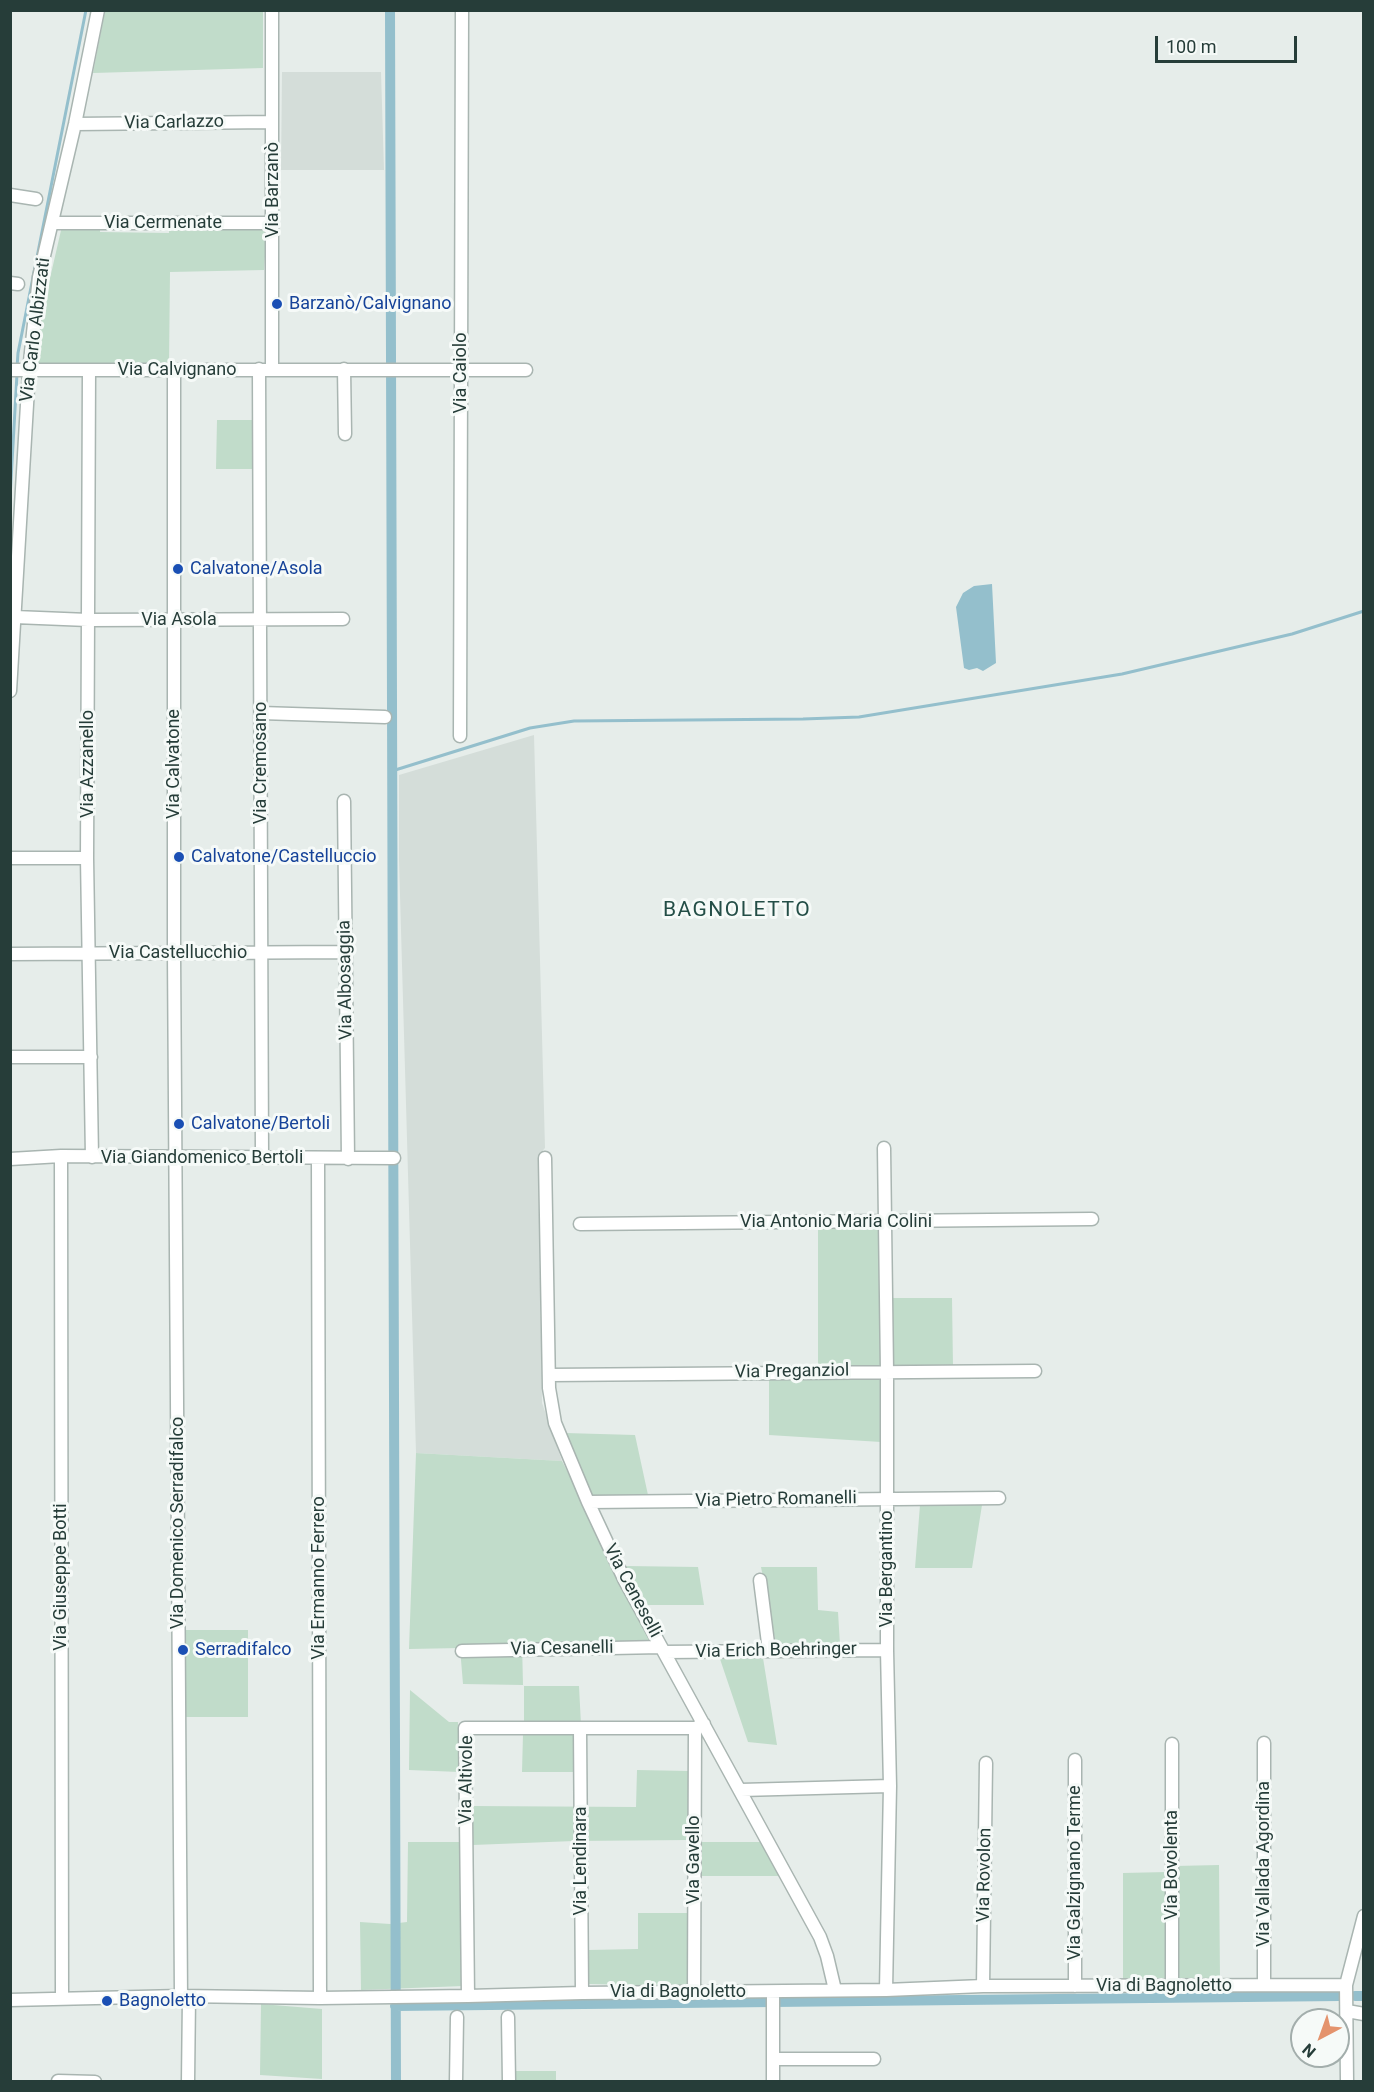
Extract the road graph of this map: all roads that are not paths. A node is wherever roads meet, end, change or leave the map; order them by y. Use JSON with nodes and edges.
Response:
{"nodes":[{"id":1,"x":98,"y":10,"type":"edge"},
{"id":2,"x":272,"y":10,"type":"edge"},
{"id":3,"x":462,"y":10,"type":"edge"},
{"id":4,"x":272,"y":122,"type":"junction"},
{"id":5,"x":75,"y":124,"type":"junction"},
{"id":6,"x":10,"y":195,"type":"edge"},
{"id":7,"x":36,"y":199,"type":"dead end"},
{"id":8,"x":52,"y":223,"type":"junction"},
{"id":9,"x":273,"y":223,"type":"junction"},
{"id":10,"x":259,"y":369,"type":"junction"},
{"id":11,"x":344,"y":369,"type":"junction"},
{"id":12,"x":10,"y":370,"type":"edge"},
{"id":13,"x":89,"y":370,"type":"junction"},
{"id":14,"x":273,"y":370,"type":"junction"},
{"id":15,"x":460,"y":370,"type":"junction"},
{"id":16,"x":526,"y":370,"type":"dead end"},
{"id":17,"x":29,"y":371,"type":"junction"},
{"id":18,"x":174,"y":371,"type":"junction"},
{"id":19,"x":345,"y":434,"type":"dead end"},
{"id":20,"x":15,"y":617,"type":"junction"},
{"id":21,"x":343,"y":619,"type":"dead end"},
{"id":22,"x":88,"y":620,"type":"junction"},
{"id":23,"x":174,"y":620,"type":"junction"},
{"id":24,"x":260,"y":620,"type":"junction"},
{"id":25,"x":10,"y":691,"type":"edge"},
{"id":26,"x":261,"y":713,"type":"junction"},
{"id":27,"x":385,"y":717,"type":"dead end"},
{"id":28,"x":460,"y":735,"type":"dead end"},
{"id":29,"x":344,"y":801,"type":"dead end"},
{"id":30,"x":10,"y":858,"type":"edge"},
{"id":31,"x":87,"y":858,"type":"junction"},
{"id":32,"x":346,"y":952,"type":"junction"},
{"id":33,"x":89,"y":953,"type":"junction"},
{"id":34,"x":261,"y":953,"type":"junction"},
{"id":35,"x":10,"y":954,"type":"edge"},
{"id":36,"x":174,"y":954,"type":"junction"},
{"id":37,"x":10,"y":1057,"type":"edge"},
{"id":38,"x":91,"y":1057,"type":"junction"},
{"id":39,"x":884,"y":1148,"type":"dead end"},
{"id":40,"x":61,"y":1156,"type":"junction"},
{"id":41,"x":92,"y":1157,"type":"junction"},
{"id":42,"x":262,"y":1157,"type":"junction"},
{"id":43,"x":175,"y":1158,"type":"junction"},
{"id":44,"x":394,"y":1158,"type":"dead end"},
{"id":45,"x":545,"y":1158,"type":"dead end"},
{"id":46,"x":10,"y":1159,"type":"edge"},
{"id":47,"x":318,"y":1159,"type":"junction"},
{"id":48,"x":348,"y":1159,"type":"junction"},
{"id":49,"x":1092,"y":1219,"type":"dead end"},
{"id":50,"x":885,"y":1221,"type":"junction"},
{"id":51,"x":580,"y":1224,"type":"dead end"},
{"id":52,"x":887,"y":1371,"type":"junction"},
{"id":53,"x":1035,"y":1371,"type":"dead end"},
{"id":54,"x":549,"y":1375,"type":"junction"},
{"id":55,"x":999,"y":1498,"type":"dead end"},
{"id":56,"x":887,"y":1499,"type":"junction"},
{"id":57,"x":588,"y":1502,"type":"junction"},
{"id":58,"x":760,"y":1580,"type":"dead end"},
{"id":59,"x":663,"y":1649,"type":"junction"},
{"id":60,"x":887,"y":1650,"type":"junction"},
{"id":61,"x":462,"y":1651,"type":"dead end"},
{"id":62,"x":770,"y":1651,"type":"junction"},
{"id":63,"x":699,"y":1726,"type":"junction"},
{"id":64,"x":580,"y":1729,"type":"junction"},
{"id":65,"x":1264,"y":1743,"type":"dead end"},
{"id":66,"x":1172,"y":1744,"type":"dead end"},
{"id":67,"x":1075,"y":1760,"type":"dead end"},
{"id":68,"x":986,"y":1763,"type":"dead end"},
{"id":69,"x":890,"y":1786,"type":"junction"},
{"id":70,"x":741,"y":1790,"type":"junction"},
{"id":71,"x":1364,"y":1917,"type":"edge"},
{"id":72,"x":1264,"y":1985,"type":"junction"},
{"id":73,"x":1346,"y":1985,"type":"junction"},
{"id":74,"x":983,"y":1986,"type":"junction"},
{"id":75,"x":1075,"y":1986,"type":"junction"},
{"id":76,"x":1172,"y":1986,"type":"junction"},
{"id":77,"x":835,"y":1990,"type":"junction"},
{"id":78,"x":886,"y":1990,"type":"junction"},
{"id":79,"x":582,"y":1993,"type":"junction"},
{"id":80,"x":694,"y":1993,"type":"junction"},
{"id":81,"x":468,"y":1996,"type":"junction"},
{"id":82,"x":185,"y":1997,"type":"junction"},
{"id":83,"x":62,"y":1998,"type":"junction"},
{"id":84,"x":320,"y":1998,"type":"junction"},
{"id":85,"x":773,"y":1999,"type":"junction"},
{"id":86,"x":10,"y":2000,"type":"edge"},
{"id":87,"x":1347,"y":2008,"type":"edge"},
{"id":88,"x":457,"y":2017,"type":"dead end"},
{"id":89,"x":508,"y":2017,"type":"dead end"},
{"id":90,"x":773,"y":2059,"type":"junction"},
{"id":91,"x":874,"y":2059,"type":"dead end"},
{"id":92,"x":58,"y":2081,"type":"edge"},
{"id":93,"x":95,"y":2082,"type":"edge"},
{"id":94,"x":188,"y":2082,"type":"edge"},
{"id":95,"x":456,"y":2082,"type":"edge"},
{"id":96,"x":509,"y":2082,"type":"edge"},
{"id":97,"x":774,"y":2082,"type":"edge"}],
"edges":[{"from":1,"to":5,"type":"street","name":"Via Carlo Albizzati"},
{"from":2,"to":4,"type":"street","name":"Via Barzanò"},
{"from":3,"to":15,"type":"street","name":"Via Caiolo"},
{"from":4,"to":5,"type":"street","name":"Via Carlazzo"},
{"from":4,"to":9,"type":"street","name":"Via Barzanò"},
{"from":5,"to":8,"type":"street","name":"Via Carlo Albizzati"},
{"from":6,"to":7,"type":"street"},
{"from":8,"to":9,"type":"street","name":"Via Cermenate"},
{"from":8,"to":17,"type":"street","name":"Via Carlo Albizzati"},
{"from":9,"to":14,"type":"street","name":"Via Barzanò"},
{"from":10,"to":14,"type":"street","name":"Via Calvignano"},
{"from":10,"to":18,"type":"street","name":"Via Calvignano"},
{"from":10,"to":24,"type":"street","name":"Via Cremosano"},
{"from":11,"to":14,"type":"street","name":"Via Calvignano"},
{"from":11,"to":15,"type":"street","name":"Via Calvignano"},
{"from":11,"to":19,"type":"street"},
{"from":12,"to":17,"type":"street","name":"Via Calvignano"},
{"from":13,"to":17,"type":"street","name":"Via Calvignano"},
{"from":13,"to":18,"type":"street","name":"Via Calvignano"},
{"from":13,"to":22,"type":"street","name":"Via Azzanello"},
{"from":15,"to":16,"type":"street","name":"Via Calvignano"},
{"from":15,"to":28,"type":"street","name":"Via Caiolo"},
{"from":17,"to":20,"type":"street","name":"Via Carlo Albizzati"},
{"from":18,"to":23,"type":"street","name":"Via Calvatone"},
{"from":20,"to":22,"type":"street","name":"Via Asola"},
{"from":20,"to":25,"type":"street","name":"Via Carlo Albizzati"},
{"from":21,"to":24,"type":"street","name":"Via Asola"},
{"from":22,"to":23,"type":"street","name":"Via Asola"},
{"from":22,"to":31,"type":"street","name":"Via Azzanello"},
{"from":23,"to":24,"type":"street","name":"Via Asola"},
{"from":23,"to":36,"type":"street","name":"Via Calvatone"},
{"from":24,"to":26,"type":"street","name":"Via Cremosano"},
{"from":26,"to":27,"type":"street"},
{"from":26,"to":34,"type":"street","name":"Via Cremosano"},
{"from":29,"to":32,"type":"street","name":"Via Albosaggia"},
{"from":30,"to":31,"type":"street"},
{"from":31,"to":33,"type":"street","name":"Via Azzanello"},
{"from":32,"to":34,"type":"street","name":"Via Castellucchio"},
{"from":32,"to":48,"type":"street","name":"Via Albosaggia"},
{"from":33,"to":35,"type":"street","name":"Via Castellucchio"},
{"from":33,"to":36,"type":"street","name":"Via Castellucchio"},
{"from":33,"to":38,"type":"street","name":"Via Azzanello"},
{"from":34,"to":36,"type":"street","name":"Via Castellucchio"},
{"from":34,"to":42,"type":"street","name":"Via Cremosano"},
{"from":36,"to":43,"type":"street","name":"Via Calvatone"},
{"from":37,"to":38,"type":"street"},
{"from":38,"to":41,"type":"street","name":"Via Azzanello"},
{"from":39,"to":50,"type":"street","name":"Via Bergantino"},
{"from":40,"to":41,"type":"street","name":"Via Giandomenico Bertoli"},
{"from":40,"to":46,"type":"street","name":"Via Giandomenico Bertoli"},
{"from":40,"to":83,"type":"street","name":"Via Giuseppe Botti"},
{"from":41,"to":43,"type":"street","name":"Via Giandomenico Bertoli"},
{"from":42,"to":43,"type":"street","name":"Via Giandomenico Bertoli"},
{"from":42,"to":47,"type":"street","name":"Via Giandomenico Bertoli"},
{"from":43,"to":82,"type":"street","name":"Via Domenico Serradifalco"},
{"from":44,"to":48,"type":"street","name":"Via Giandomenico Bertoli"},
{"from":45,"to":54,"type":"street","name":"Via Ceneselli"},
{"from":47,"to":48,"type":"street","name":"Via Giandomenico Bertoli"},
{"from":47,"to":84,"type":"street","name":"Via Ermanno Ferrero"},
{"from":49,"to":50,"type":"street","name":"Via Antonio Maria Colini"},
{"from":50,"to":51,"type":"street","name":"Via Antonio Maria Colini"},
{"from":50,"to":52,"type":"street","name":"Via Bergantino"},
{"from":52,"to":53,"type":"street","name":"Via Preganziol"},
{"from":52,"to":54,"type":"street","name":"Via Preganziol"},
{"from":52,"to":56,"type":"street","name":"Via Bergantino"},
{"from":54,"to":57,"type":"street","name":"Via Ceneselli"},
{"from":55,"to":56,"type":"street","name":"Via Pietro Romanelli"},
{"from":56,"to":57,"type":"street","name":"Via Pietro Romanelli"},
{"from":56,"to":60,"type":"street","name":"Via Bergantino"},
{"from":57,"to":59,"type":"street","name":"Via Ceneselli"},
{"from":58,"to":62,"type":"street"},
{"from":59,"to":61,"type":"street","name":"Via Cesanelli"},
{"from":59,"to":62,"type":"street","name":"Via Erich Boehringer"},
{"from":59,"to":63,"type":"street","name":"Via Ceneselli"},
{"from":60,"to":62,"type":"street","name":"Via Erich Boehringer"},
{"from":60,"to":69,"type":"street","name":"Via Bergantino"},
{"from":63,"to":64,"type":"street","name":"Via Altivole"},
{"from":63,"to":70,"type":"street","name":"Via Ceneselli"},
{"from":63,"to":80,"type":"street","name":"Via Gavello"},
{"from":64,"to":79,"type":"street","name":"Via Lendinara"},
{"from":64,"to":81,"type":"street","name":"Via Altivole"},
{"from":65,"to":72,"type":"street","name":"Via Vallada Agordina"},
{"from":66,"to":76,"type":"street","name":"Via Bovolenta"},
{"from":67,"to":75,"type":"street","name":"Via Galzignano Terme"},
{"from":68,"to":74,"type":"street","name":"Via Rovolon"},
{"from":69,"to":70,"type":"street"},
{"from":69,"to":78,"type":"street","name":"Via Bergantino"},
{"from":70,"to":77,"type":"street","name":"Via Ceneselli"},
{"from":71,"to":73,"type":"street"},
{"from":72,"to":73,"type":"street","name":"Via di Bagnoletto"},
{"from":72,"to":76,"type":"street","name":"Via di Bagnoletto"},
{"from":73,"to":87,"type":"street"},
{"from":74,"to":75,"type":"street","name":"Via di Bagnoletto"},
{"from":74,"to":78,"type":"street","name":"Via di Bagnoletto"},
{"from":75,"to":76,"type":"street","name":"Via di Bagnoletto"},
{"from":77,"to":78,"type":"street","name":"Via di Bagnoletto"},
{"from":77,"to":85,"type":"street","name":"Via di Bagnoletto"},
{"from":79,"to":80,"type":"street","name":"Via di Bagnoletto"},
{"from":79,"to":81,"type":"street","name":"Via di Bagnoletto"},
{"from":80,"to":85,"type":"street","name":"Via di Bagnoletto"},
{"from":81,"to":84,"type":"street","name":"Via di Bagnoletto"},
{"from":82,"to":83,"type":"street","name":"Via di Bagnoletto"},
{"from":82,"to":84,"type":"street","name":"Via di Bagnoletto"},
{"from":82,"to":94,"type":"street","name":"Via Domenico Serradifalco"},
{"from":83,"to":86,"type":"street","name":"Via di Bagnoletto"},
{"from":85,"to":90,"type":"street"},
{"from":88,"to":95,"type":"street"},
{"from":89,"to":96,"type":"street"},
{"from":90,"to":91,"type":"street"},
{"from":90,"to":97,"type":"street"},
{"from":92,"to":93,"type":"street"}]}
